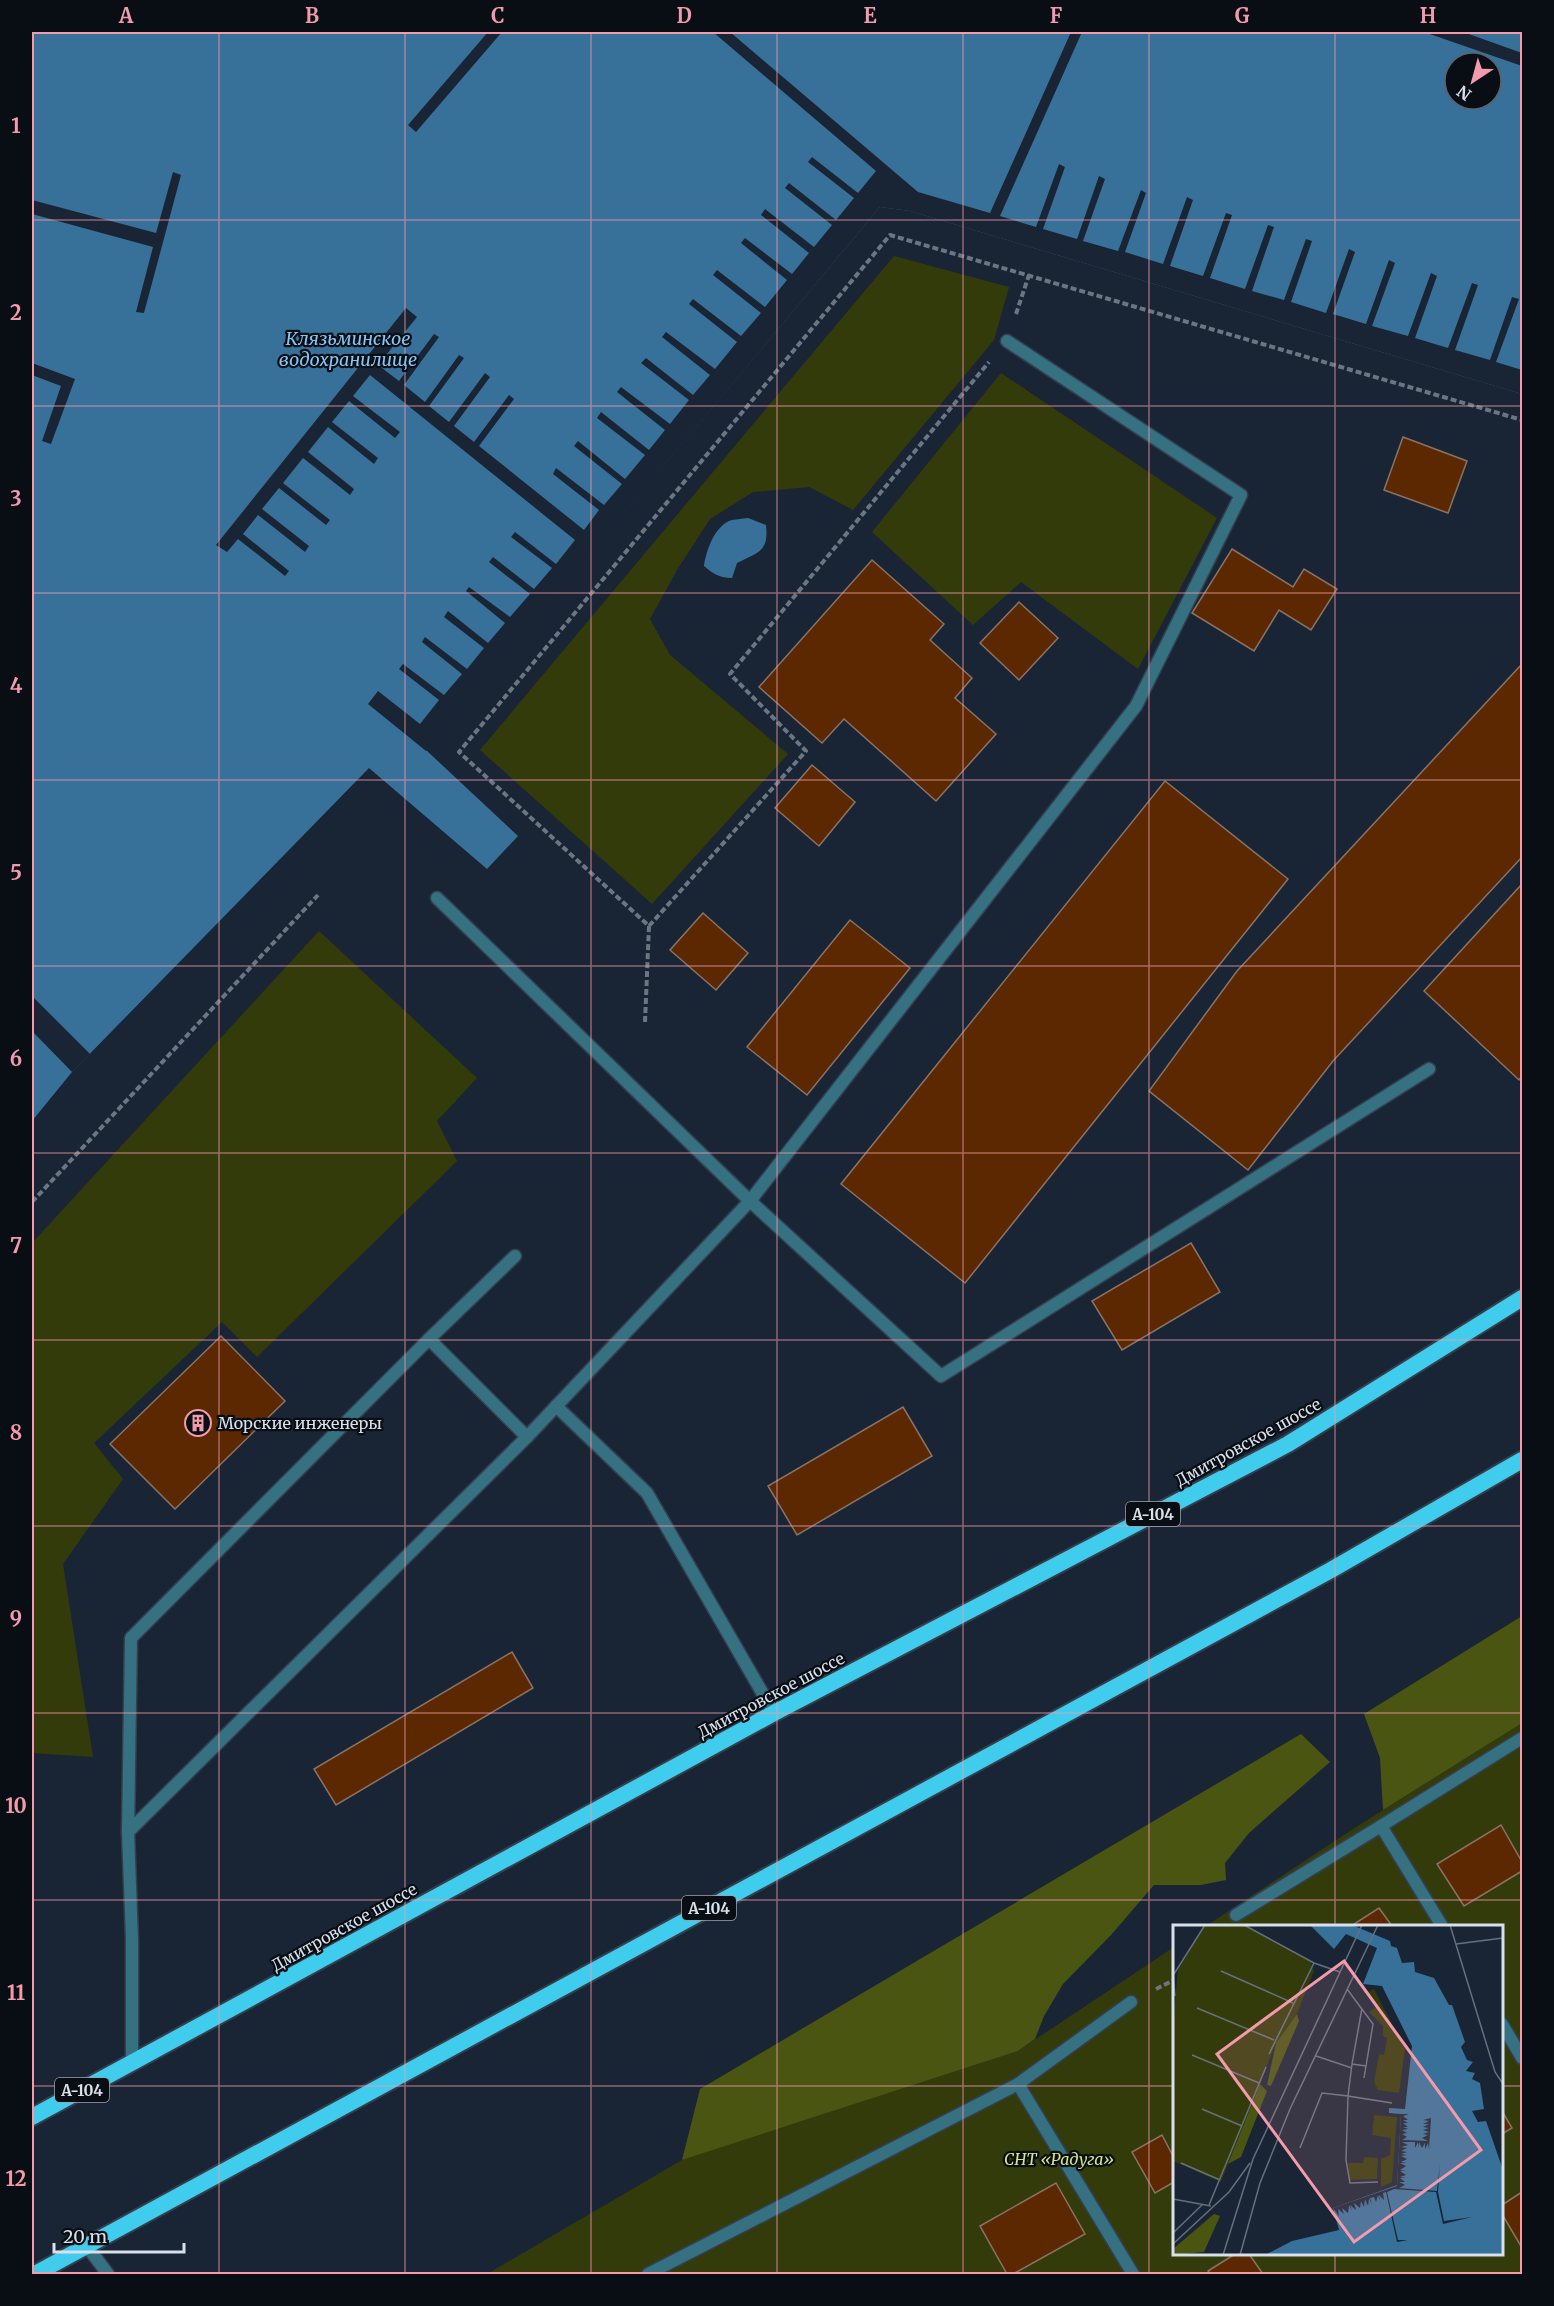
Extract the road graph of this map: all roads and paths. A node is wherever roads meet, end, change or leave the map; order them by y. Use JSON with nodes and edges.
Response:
{"nodes":[{"id":1,"x":1029,"y":275,"type":"junction"},
{"id":2,"x":1007,"y":341,"type":"junction"},
{"id":3,"x":1522,"y":420,"type":"edge"},
{"id":4,"x":318,"y":895,"type":"dead end"},
{"id":5,"x":437,"y":898,"type":"dead end"},
{"id":6,"x":650,"y":926,"type":"junction"},
{"id":7,"x":645,"y":1022,"type":"dead end"},
{"id":8,"x":1429,"y":1069,"type":"dead end"},
{"id":9,"x":750,"y":1201,"type":"junction"},
{"id":10,"x":32,"y":1202,"type":"edge"},
{"id":11,"x":515,"y":1256,"type":"dead end"},
{"id":12,"x":1522,"y":1298,"type":"edge"},
{"id":13,"x":429,"y":1339,"type":"junction"},
{"id":14,"x":556,"y":1406,"type":"junction"},
{"id":15,"x":526,"y":1437,"type":"junction"},
{"id":16,"x":1522,"y":1460,"type":"edge"},
{"id":17,"x":774,"y":1713,"type":"junction"},
{"id":18,"x":1522,"y":1738,"type":"edge"},
{"id":19,"x":1381,"y":1826,"type":"junction"},
{"id":20,"x":128,"y":1832,"type":"junction"},
{"id":21,"x":1236,"y":1915,"type":"dead end"},
{"id":22,"x":1441,"y":1925,"type":"edge"},
{"id":23,"x":1131,"y":2002,"type":"dead end"},
{"id":24,"x":1503,"y":2026,"type":"edge"},
{"id":25,"x":1522,"y":2058,"type":"edge"},
{"id":26,"x":132,"y":2062,"type":"junction"},
{"id":27,"x":1018,"y":2084,"type":"junction"},
{"id":28,"x":32,"y":2117,"type":"edge"},
{"id":29,"x":86,"y":2246,"type":"junction"},
{"id":30,"x":35,"y":2274,"type":"edge"},
{"id":31,"x":108,"y":2274,"type":"edge"},
{"id":32,"x":650,"y":2274,"type":"edge"},
{"id":33,"x":1133,"y":2274,"type":"edge"}],
"edges":[{"from":1,"to":2,"type":"path"},
{"from":1,"to":3,"type":"path"},
{"from":1,"to":6,"type":"path"},
{"from":2,"to":6,"type":"path"},
{"from":2,"to":9,"type":"street"},
{"from":4,"to":10,"type":"path"},
{"from":5,"to":9,"type":"street"},
{"from":6,"to":7,"type":"path"},
{"from":8,"to":9,"type":"street"},
{"from":9,"to":14,"type":"street"},
{"from":11,"to":13,"type":"street"},
{"from":12,"to":17,"type":"highway","name":"Дмитровское шоссе","number":"А-104"},
{"from":13,"to":15,"type":"street"},
{"from":13,"to":20,"type":"street"},
{"from":14,"to":15,"type":"street"},
{"from":14,"to":17,"type":"street"},
{"from":15,"to":20,"type":"street"},
{"from":16,"to":29,"type":"highway","number":"А-104"},
{"from":17,"to":26,"type":"highway","name":"Дмитровское шоссе","number":"А-104"},
{"from":18,"to":19,"type":"street"},
{"from":19,"to":21,"type":"street"},
{"from":19,"to":22,"type":"street"},
{"from":20,"to":26,"type":"street"},
{"from":23,"to":27,"type":"street"},
{"from":24,"to":25,"type":"street"},
{"from":26,"to":28,"type":"highway","name":"Дмитровское шоссе","number":"А-104"},
{"from":27,"to":32,"type":"street"},
{"from":27,"to":33,"type":"street"},
{"from":29,"to":30,"type":"highway","number":"А-104"},
{"from":29,"to":31,"type":"street"}]}
